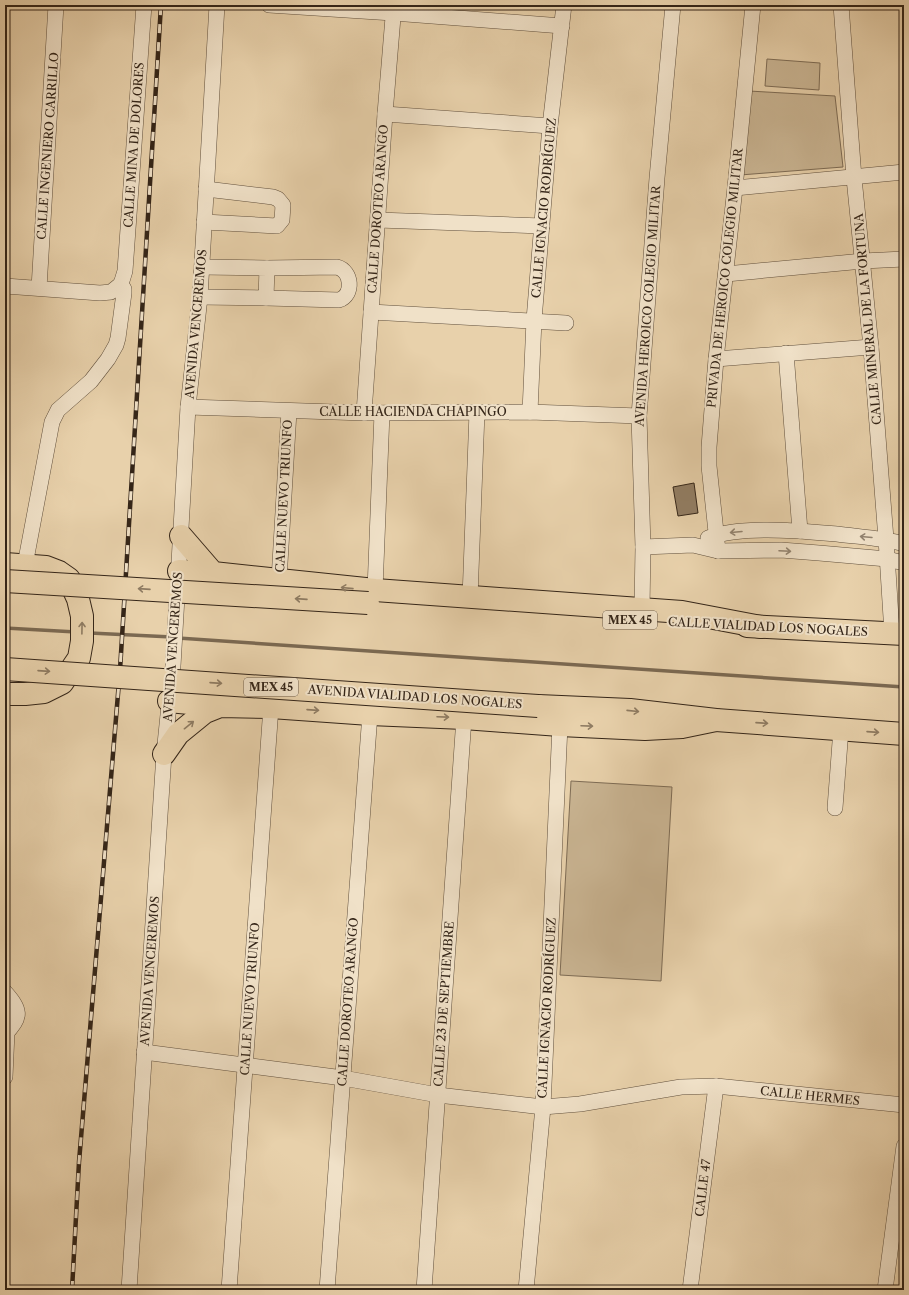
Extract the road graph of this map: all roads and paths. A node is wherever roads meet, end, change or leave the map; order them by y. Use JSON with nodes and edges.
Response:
{"nodes":[{"id":1,"x":56,"y":5,"type":"edge"},
{"id":2,"x":144,"y":5,"type":"edge"},
{"id":3,"x":217,"y":5,"type":"edge"},
{"id":4,"x":269,"y":5,"type":"edge"},
{"id":5,"x":564,"y":5,"type":"edge"},
{"id":6,"x":673,"y":5,"type":"edge"},
{"id":7,"x":753,"y":5,"type":"edge"},
{"id":8,"x":841,"y":5,"type":"edge"},
{"id":9,"x":394,"y":9,"type":"edge"},
{"id":10,"x":562,"y":26,"type":"junction"},
{"id":11,"x":385,"y":114,"type":"junction"},
{"id":12,"x":550,"y":126,"type":"junction"},
{"id":13,"x":904,"y":172,"type":"edge"},
{"id":14,"x":854,"y":178,"type":"junction"},
{"id":15,"x":735,"y":188,"type":"junction"},
{"id":16,"x":206,"y":189,"type":"junction"},
{"id":17,"x":378,"y":220,"type":"junction"},
{"id":18,"x":204,"y":222,"type":"junction"},
{"id":19,"x":542,"y":226,"type":"junction"},
{"id":20,"x":904,"y":259,"type":"edge"},
{"id":21,"x":863,"y":261,"type":"junction"},
{"id":22,"x":202,"y":267,"type":"junction"},
{"id":23,"x":267,"y":268,"type":"junction"},
{"id":24,"x":726,"y":274,"type":"junction"},
{"id":25,"x":121,"y":284,"type":"junction"},
{"id":26,"x":5,"y":286,"type":"edge"},
{"id":27,"x":39,"y":288,"type":"junction"},
{"id":28,"x":200,"y":297,"type":"junction"},
{"id":29,"x":266,"y":298,"type":"junction"},
{"id":30,"x":371,"y":312,"type":"junction"},
{"id":31,"x":534,"y":320,"type":"junction"},
{"id":32,"x":566,"y":323,"type":"dead end"},
{"id":33,"x":871,"y":347,"type":"junction"},
{"id":34,"x":786,"y":353,"type":"junction"},
{"id":35,"x":716,"y":358,"type":"junction"},
{"id":36,"x":188,"y":408,"type":"junction"},
{"id":37,"x":289,"y":411,"type":"junction"},
{"id":38,"x":476,"y":412,"type":"junction"},
{"id":39,"x":530,"y":412,"type":"junction"},
{"id":40,"x":364,"y":413,"type":"junction"},
{"id":41,"x":382,"y":413,"type":"junction"},
{"id":42,"x":639,"y":416,"type":"junction"},
{"id":43,"x":800,"y":531,"type":"junction"},
{"id":44,"x":716,"y":535,"type":"junction"},
{"id":45,"x":180,"y":536,"type":"junction"},
{"id":46,"x":886,"y":539,"type":"junction"},
{"id":47,"x":693,"y":544,"type":"junction"},
{"id":48,"x":904,"y":544,"type":"edge"},
{"id":49,"x":642,"y":548,"type":"junction"},
{"id":50,"x":718,"y":551,"type":"junction"},
{"id":51,"x":887,"y":559,"type":"junction"},
{"id":52,"x":904,"y":563,"type":"edge"},
{"id":53,"x":15,"y":564,"type":"edge"},
{"id":54,"x":179,"y":570,"type":"junction"},
{"id":55,"x":213,"y":574,"type":"junction"},
{"id":56,"x":5,"y":580,"type":"edge"},
{"id":57,"x":279,"y":580,"type":"junction"},
{"id":58,"x":371,"y":597,"type":"junction"},
{"id":59,"x":470,"y":598,"type":"junction"},
{"id":60,"x":642,"y":608,"type":"junction"},
{"id":61,"x":762,"y":627,"type":"junction"},
{"id":62,"x":898,"y":633,"type":"edge"},
{"id":63,"x":5,"y":669,"type":"edge"},
{"id":64,"x":5,"y":694,"type":"edge"},
{"id":65,"x":169,"y":701,"type":"junction"},
{"id":66,"x":220,"y":706,"type":"junction"},
{"id":67,"x":271,"y":707,"type":"junction"},
{"id":68,"x":370,"y":714,"type":"junction"},
{"id":69,"x":464,"y":718,"type":"junction"},
{"id":70,"x":716,"y":720,"type":"junction"},
{"id":71,"x":560,"y":725,"type":"junction"},
{"id":72,"x":841,"y":729,"type":"junction"},
{"id":73,"x":904,"y":734,"type":"edge"},
{"id":74,"x":164,"y":754,"type":"junction"},
{"id":75,"x":834,"y":808,"type":"dead end"},
{"id":76,"x":5,"y":992,"type":"edge"},
{"id":77,"x":6,"y":1033,"type":"edge"},
{"id":78,"x":144,"y":1052,"type":"junction"},
{"id":79,"x":246,"y":1065,"type":"junction"},
{"id":80,"x":5,"y":1077,"type":"edge"},
{"id":81,"x":343,"y":1078,"type":"junction"},
{"id":82,"x":716,"y":1086,"type":"junction"},
{"id":83,"x":438,"y":1095,"type":"junction"},
{"id":84,"x":904,"y":1105,"type":"edge"},
{"id":85,"x":543,"y":1107,"type":"junction"},
{"id":86,"x":904,"y":1146,"type":"edge"},
{"id":87,"x":129,"y":1290,"type":"edge"},
{"id":88,"x":229,"y":1290,"type":"edge"},
{"id":89,"x":327,"y":1290,"type":"edge"},
{"id":90,"x":424,"y":1290,"type":"edge"},
{"id":91,"x":526,"y":1290,"type":"edge"},
{"id":92,"x":690,"y":1290,"type":"edge"},
{"id":93,"x":884,"y":1290,"type":"edge"}],
"edges":[{"from":1,"to":27,"type":"street","name":"CALLE INGENIERO CARRILLO"},
{"from":2,"to":25,"type":"street","name":"CALLE MINA DE DOLORES"},
{"from":3,"to":16,"type":"street","name":"AVENIDA VENCEREMOS"},
{"from":4,"to":9,"type":"street"},
{"from":5,"to":10,"type":"street","name":"CALLE IGNACIO RODRÍGUEZ"},
{"from":6,"to":42,"type":"street","name":"AVENIDA HEROICO COLEGIO MILITAR"},
{"from":7,"to":15,"type":"street","name":"PRIVADA DE HEROICO COLEGIO MILITAR"},
{"from":8,"to":14,"type":"street","name":"CALLE MINERAL DE LA FORTUNA"},
{"from":9,"to":10,"type":"street"},
{"from":9,"to":11,"type":"street","name":"CALLE DOROTEO ARANGO"},
{"from":10,"to":12,"type":"street","name":"CALLE IGNACIO RODRÍGUEZ"},
{"from":11,"to":12,"type":"street"},
{"from":11,"to":17,"type":"street","name":"CALLE DOROTEO ARANGO"},
{"from":12,"to":19,"type":"street","name":"CALLE IGNACIO RODRÍGUEZ"},
{"from":13,"to":14,"type":"street"},
{"from":14,"to":15,"type":"street"},
{"from":14,"to":21,"type":"street","name":"CALLE MINERAL DE LA FORTUNA"},
{"from":15,"to":24,"type":"street","name":"PRIVADA DE HEROICO COLEGIO MILITAR"},
{"from":16,"to":18,"type":"street","name":"AVENIDA VENCEREMOS"},
{"from":16,"to":18,"type":"street"},
{"from":17,"to":19,"type":"street"},
{"from":17,"to":30,"type":"street","name":"CALLE DOROTEO ARANGO"},
{"from":18,"to":22,"type":"street","name":"AVENIDA VENCEREMOS"},
{"from":19,"to":31,"type":"street","name":"CALLE IGNACIO RODRÍGUEZ"},
{"from":20,"to":21,"type":"street"},
{"from":21,"to":24,"type":"street"},
{"from":21,"to":33,"type":"street","name":"CALLE MINERAL DE LA FORTUNA"},
{"from":22,"to":23,"type":"street"},
{"from":22,"to":28,"type":"street","name":"AVENIDA VENCEREMOS"},
{"from":23,"to":29,"type":"street"},
{"from":23,"to":29,"type":"street"},
{"from":24,"to":35,"type":"street","name":"PRIVADA DE HEROICO COLEGIO MILITAR"},
{"from":25,"to":27,"type":"street"},
{"from":25,"to":53,"type":"street","name":"CALLE MINA DE DOLORES"},
{"from":26,"to":27,"type":"street"},
{"from":28,"to":29,"type":"street"},
{"from":28,"to":36,"type":"street","name":"AVENIDA VENCEREMOS"},
{"from":30,"to":31,"type":"street"},
{"from":30,"to":40,"type":"street","name":"CALLE DOROTEO ARANGO"},
{"from":31,"to":32,"type":"street"},
{"from":31,"to":39,"type":"street","name":"CALLE IGNACIO RODRÍGUEZ"},
{"from":33,"to":34,"type":"street"},
{"from":33,"to":46,"type":"street","name":"CALLE MINERAL DE LA FORTUNA"},
{"from":34,"to":35,"type":"street"},
{"from":34,"to":43,"type":"street"},
{"from":35,"to":44,"type":"street","name":"PRIVADA DE HEROICO COLEGIO MILITAR"},
{"from":36,"to":37,"type":"street","name":"CALLE HACIENDA CHAPINGO"},
{"from":36,"to":45,"type":"street","name":"AVENIDA VENCEREMOS"},
{"from":37,"to":40,"type":"street","name":"CALLE HACIENDA CHAPINGO"},
{"from":37,"to":57,"type":"street","name":"CALLE NUEVO TRIUNFO"},
{"from":38,"to":39,"type":"street","name":"CALLE HACIENDA CHAPINGO"},
{"from":38,"to":41,"type":"street","name":"CALLE HACIENDA CHAPINGO"},
{"from":38,"to":59,"type":"street"},
{"from":39,"to":42,"type":"street","name":"CALLE HACIENDA CHAPINGO"},
{"from":40,"to":41,"type":"street","name":"CALLE HACIENDA CHAPINGO"},
{"from":41,"to":58,"type":"street"},
{"from":42,"to":49,"type":"street","name":"AVENIDA HEROICO COLEGIO MILITAR"},
{"from":43,"to":44,"type":"street","one_way":true},
{"from":46,"to":43,"type":"street","one_way":true},
{"from":44,"to":47,"type":"street"},
{"from":44,"to":50,"type":"street","name":"PRIVADA DE HEROICO COLEGIO MILITAR"},
{"from":45,"to":54,"type":"street","name":"AVENIDA VENCEREMOS"},
{"from":45,"to":55,"type":"highway"},
{"from":46,"to":48,"type":"street"},
{"from":46,"to":51,"type":"street","name":"CALLE MINERAL DE LA FORTUNA"},
{"from":47,"to":49,"type":"street"},
{"from":47,"to":50,"type":"street"},
{"from":49,"to":60,"type":"street","name":"AVENIDA HEROICO COLEGIO MILITAR"},
{"from":50,"to":51,"type":"street","one_way":true},
{"from":51,"to":52,"type":"street"},
{"from":51,"to":62,"type":"street","name":"CALLE MINERAL DE LA FORTUNA"},
{"from":64,"to":53,"type":"highway","one_way":true},
{"from":54,"to":55,"type":"highway"},
{"from":54,"to":65,"type":"street","name":"AVENIDA VENCEREMOS"},
{"from":55,"to":57,"type":"highway"},
{"from":58,"to":56,"type":"highway","number":"MEX 45","one_way":true,"bridge":true},
{"from":58,"to":57,"type":"highway","one_way":true},
{"from":58,"to":59,"type":"highway"},
{"from":58,"to":61,"type":"highway","name":"CALLE VIALIDAD LOS NOGALES","number":"MEX 45"},
{"from":59,"to":60,"type":"highway"},
{"from":60,"to":61,"type":"highway"},
{"from":61,"to":62,"type":"highway","name":"CALLE VIALIDAD LOS NOGALES","number":"MEX 45"},
{"from":63,"to":70,"type":"highway","name":"AVENIDA VIALIDAD LOS NOGALES","number":"MEX 45","one_way":true,"bridge":true},
{"from":65,"to":66,"type":"highway"},
{"from":65,"to":74,"type":"street","name":"AVENIDA VENCEREMOS"},
{"from":66,"to":67,"type":"highway"},
{"from":74,"to":66,"type":"highway","one_way":true},
{"from":67,"to":68,"type":"highway","one_way":true},
{"from":67,"to":79,"type":"street","name":"CALLE NUEVO TRIUNFO"},
{"from":68,"to":69,"type":"highway","one_way":true},
{"from":68,"to":81,"type":"street","name":"CALLE DOROTEO ARANGO"},
{"from":69,"to":71,"type":"highway"},
{"from":69,"to":83,"type":"street","name":"CALLE 23 DE SEPTIEMBRE"},
{"from":71,"to":70,"type":"highway","one_way":true},
{"from":70,"to":72,"type":"highway","number":"MEX 45","one_way":true},
{"from":71,"to":85,"type":"street","name":"CALLE IGNACIO RODRÍGUEZ"},
{"from":72,"to":73,"type":"highway","number":"MEX 45","one_way":true},
{"from":72,"to":75,"type":"street"},
{"from":74,"to":78,"type":"street","name":"AVENIDA VENCEREMOS"},
{"from":76,"to":77,"type":"street"},
{"from":77,"to":80,"type":"street"},
{"from":78,"to":79,"type":"street","name":"CALLE HERMES"},
{"from":78,"to":87,"type":"street","name":"AVENIDA VENCEREMOS"},
{"from":79,"to":81,"type":"street","name":"CALLE HERMES"},
{"from":79,"to":88,"type":"street","name":"CALLE NUEVO TRIUNFO"},
{"from":81,"to":83,"type":"street","name":"CALLE HERMES"},
{"from":81,"to":89,"type":"street","name":"CALLE DOROTEO ARANGO"},
{"from":82,"to":84,"type":"street","name":"CALLE HERMES"},
{"from":82,"to":85,"type":"street","name":"CALLE HERMES"},
{"from":82,"to":92,"type":"street","name":"CALLE 47"},
{"from":83,"to":85,"type":"street","name":"CALLE HERMES"},
{"from":83,"to":90,"type":"street","name":"CALLE 23 DE SEPTIEMBRE"},
{"from":85,"to":91,"type":"street","name":"CALLE IGNACIO RODRÍGUEZ"},
{"from":86,"to":93,"type":"street"}]}
